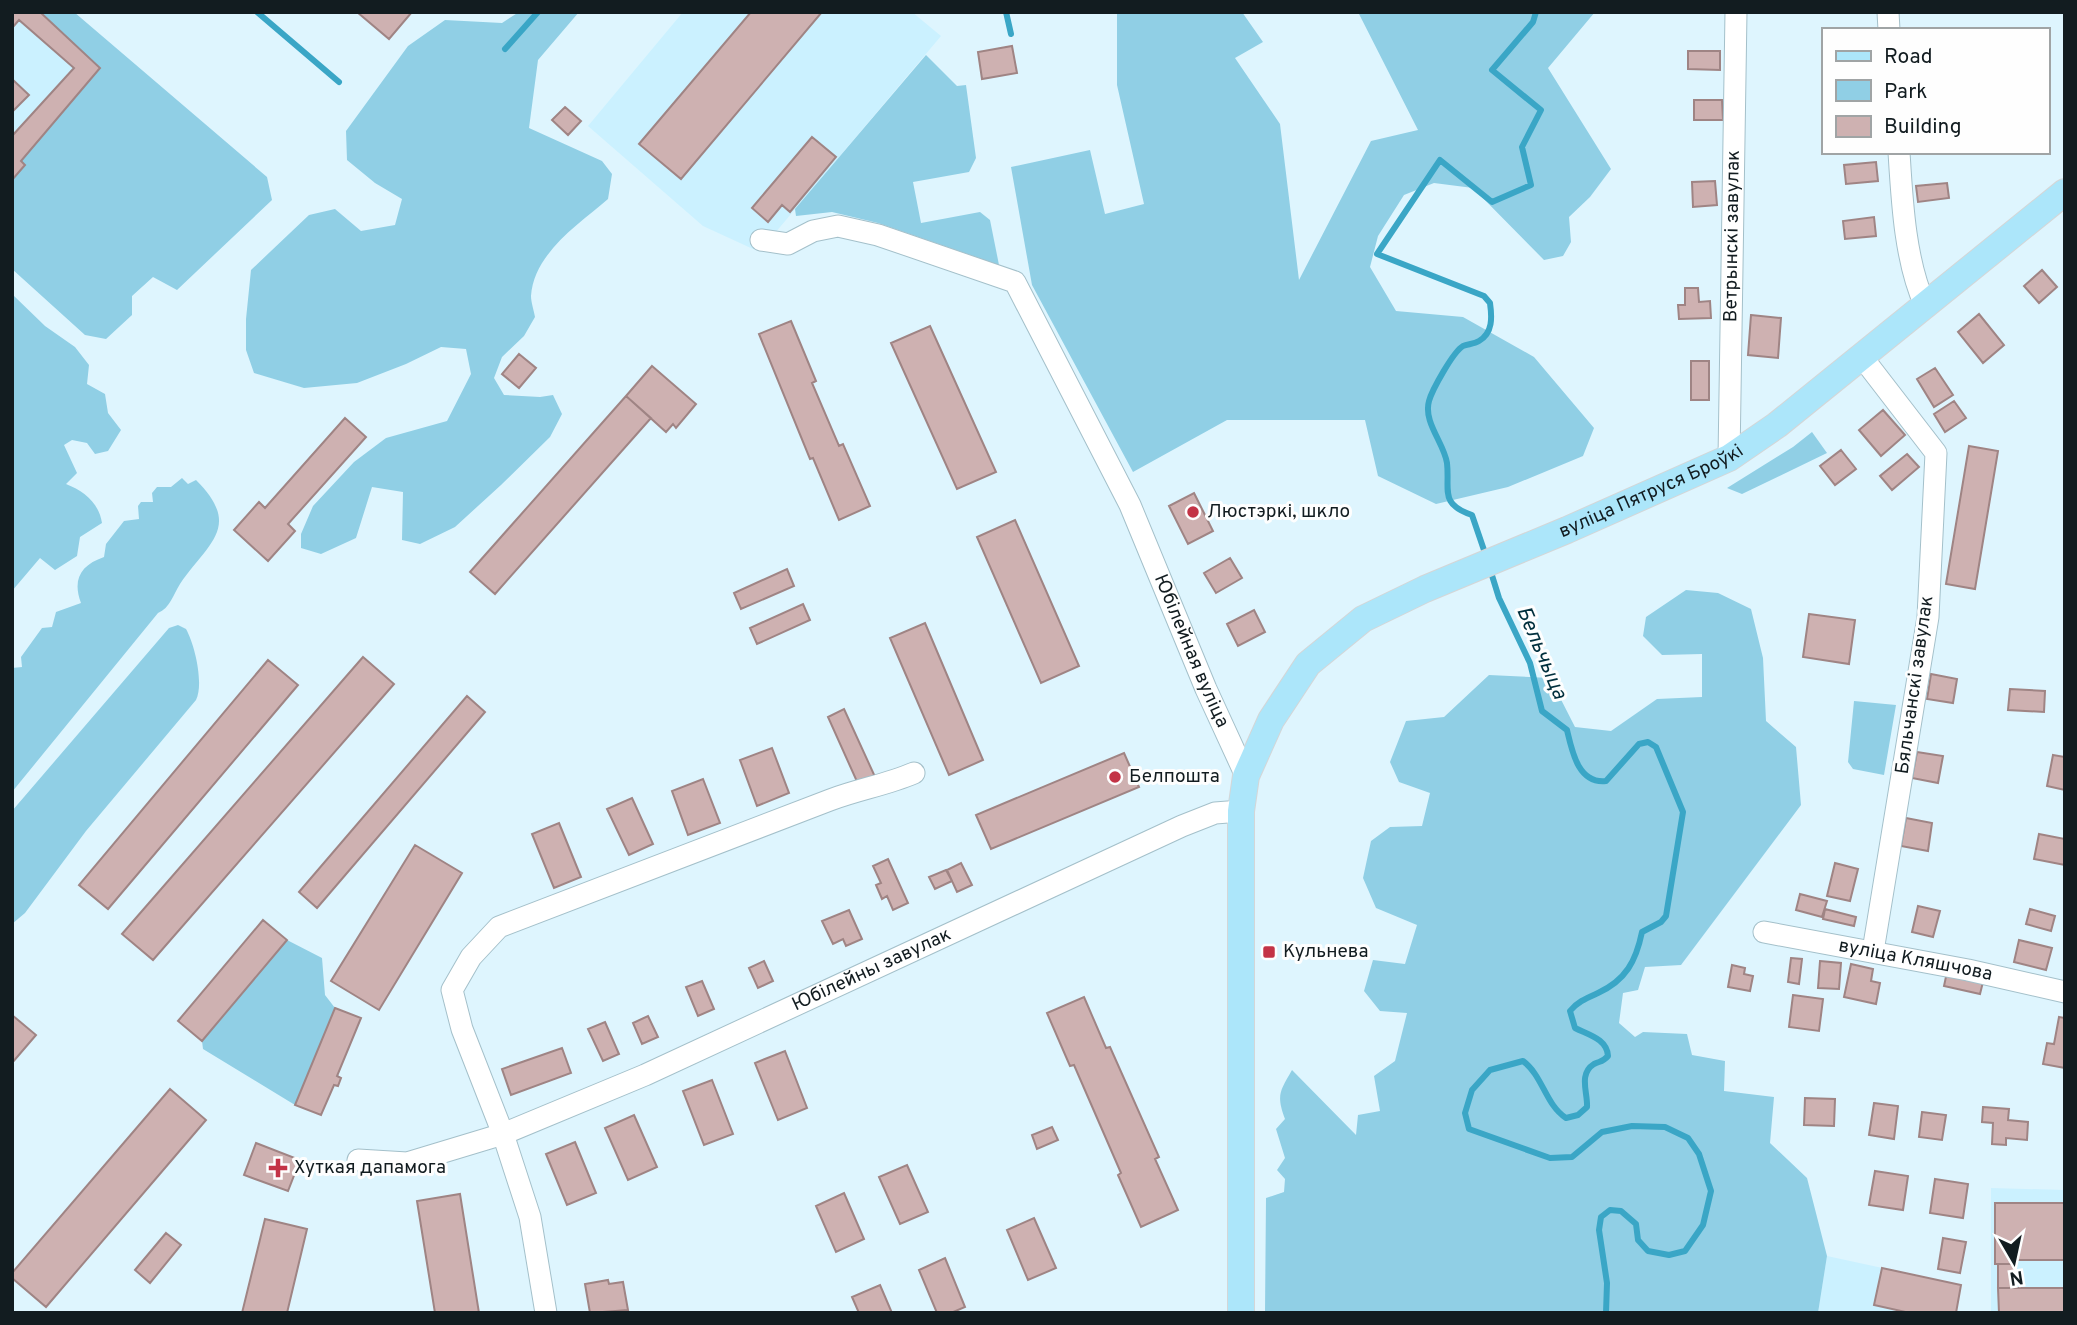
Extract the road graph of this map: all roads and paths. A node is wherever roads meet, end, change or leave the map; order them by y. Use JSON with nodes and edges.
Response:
{"nodes":[{"id":1,"x":1736,"y":12,"type":"edge"},
{"id":2,"x":1899,"y":154,"type":"edge"},
{"id":3,"x":2065,"y":192,"type":"edge"},
{"id":4,"x":761,"y":240,"type":"dead end"},
{"id":5,"x":1925,"y":305,"type":"junction"},
{"id":6,"x":1862,"y":357,"type":"junction"},
{"id":7,"x":1729,"y":458,"type":"junction"},
{"id":8,"x":914,"y":773,"type":"dead end"},
{"id":9,"x":1246,"y":776,"type":"junction"},
{"id":10,"x":1241,"y":811,"type":"junction"},
{"id":11,"x":1764,"y":932,"type":"dead end"},
{"id":12,"x":1873,"y":951,"type":"junction"},
{"id":13,"x":2065,"y":992,"type":"edge"},
{"id":14,"x":503,"y":1134,"type":"junction"},
{"id":15,"x":358,"y":1160,"type":"dead end"},
{"id":16,"x":547,"y":1313,"type":"edge"},
{"id":17,"x":1241,"y":1313,"type":"edge"}],
"edges":[{"from":1,"to":7,"type":"street","name":"Ветрынскі завулак"},
{"from":2,"to":5,"type":"street"},
{"from":3,"to":5,"type":"main road","name":"вуліца Пятруся Броўкі"},
{"from":4,"to":9,"type":"street","name":"Юбілейная вуліца"},
{"from":5,"to":6,"type":"main road","name":"вуліца Пятруся Броўкі"},
{"from":6,"to":7,"type":"main road","name":"вуліца Пятруся Броўкі"},
{"from":6,"to":12,"type":"street","name":"Бяльчанскі завулак"},
{"from":7,"to":9,"type":"main road","name":"вуліца Пятруся Броўкі"},
{"from":8,"to":14,"type":"street"},
{"from":9,"to":10,"type":"main road"},
{"from":10,"to":14,"type":"street","name":"Юбілейны завулак"},
{"from":10,"to":17,"type":"main road"},
{"from":11,"to":12,"type":"street","name":"вуліца Кляшчова"},
{"from":12,"to":13,"type":"street","name":"вуліца Кляшчова"},
{"from":14,"to":15,"type":"street","name":"Юбілейны завулак"},
{"from":14,"to":16,"type":"street"}]}
